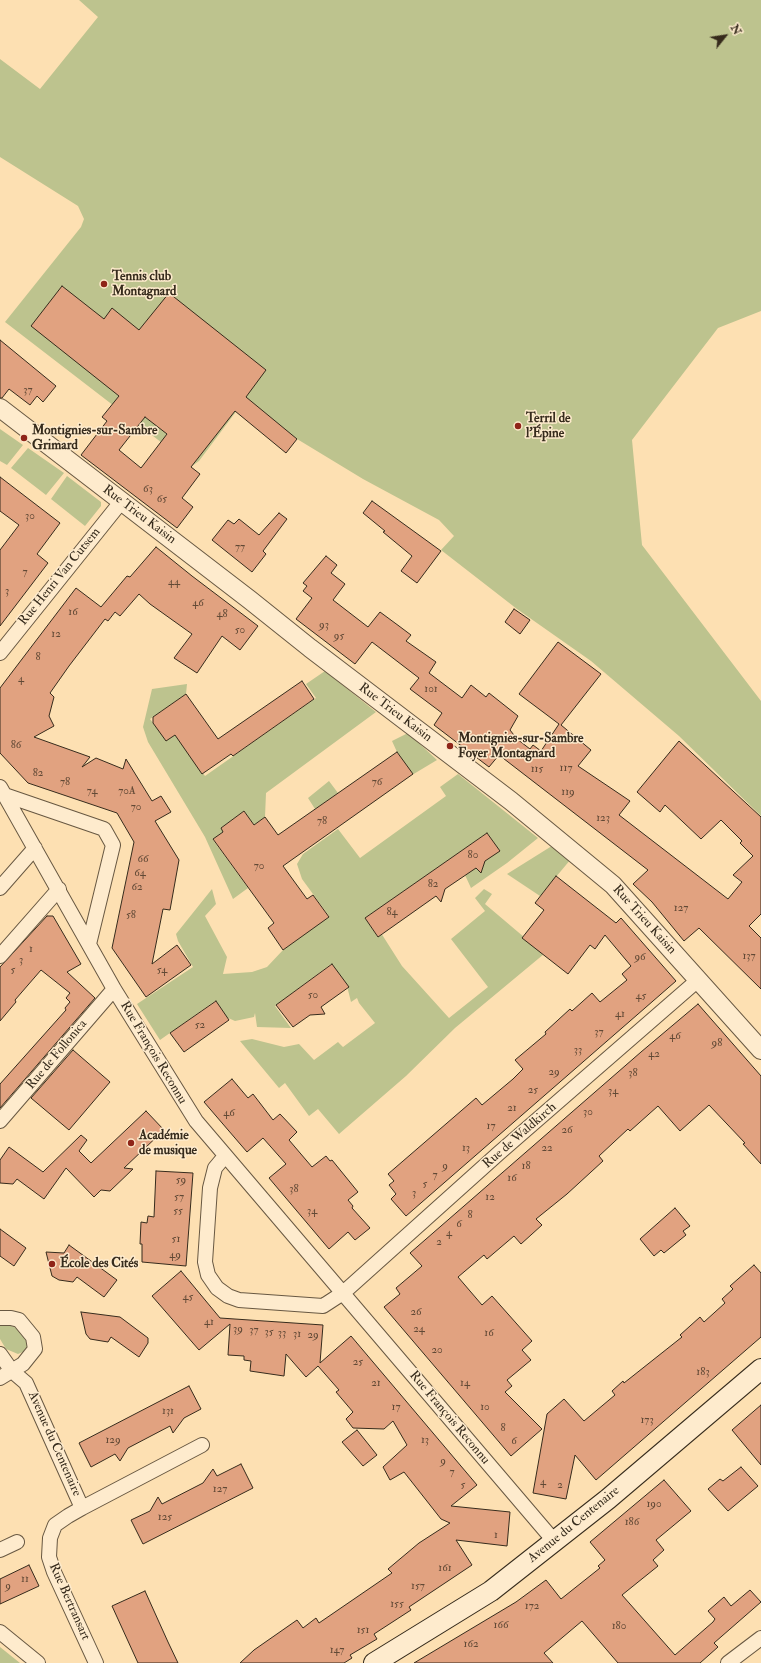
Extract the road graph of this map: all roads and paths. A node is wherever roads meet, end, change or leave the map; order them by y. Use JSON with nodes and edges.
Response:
{"nodes":[{"id":1,"x":0,"y":408,"type":"edge"},
{"id":2,"x":121,"y":502,"type":"junction"},
{"id":3,"x":0,"y":653,"type":"edge"},
{"id":4,"x":2,"y":791,"type":"edge"},
{"id":5,"x":35,"y":848,"type":"junction"},
{"id":6,"x":0,"y":888,"type":"edge"},
{"id":7,"x":59,"y":889,"type":"junction"},
{"id":8,"x":89,"y":944,"type":"junction"},
{"id":9,"x":0,"y":956,"type":"edge"},
{"id":10,"x":698,"y":980,"type":"junction"},
{"id":11,"x":114,"y":989,"type":"junction"},
{"id":12,"x":761,"y":1050,"type":"edge"},
{"id":13,"x":0,"y":1121,"type":"edge"},
{"id":14,"x":225,"y":1156,"type":"junction"},
{"id":15,"x":343,"y":1293,"type":"junction"},
{"id":16,"x":0,"y":1318,"type":"edge"},
{"id":17,"x":0,"y":1354,"type":"edge"},
{"id":18,"x":761,"y":1369,"type":"edge"},
{"id":19,"x":6,"y":1374,"type":"edge"},
{"id":20,"x":202,"y":1446,"type":"dead end"},
{"id":21,"x":82,"y":1508,"type":"junction"},
{"id":22,"x":17,"y":1542,"type":"dead end"},
{"id":23,"x":555,"y":1542,"type":"junction"},
{"id":24,"x":0,"y":1550,"type":"edge"},
{"id":25,"x":0,"y":1632,"type":"edge"},
{"id":26,"x":761,"y":1638,"type":"edge"},
{"id":27,"x":38,"y":1663,"type":"edge"},
{"id":28,"x":96,"y":1663,"type":"edge"},
{"id":29,"x":374,"y":1663,"type":"edge"},
{"id":30,"x":728,"y":1663,"type":"edge"}],
"edges":[{"from":1,"to":2,"type":"street","name":"Rue Trieu Kaisin"},
{"from":2,"to":3,"type":"street","name":"Rue Henri Van Cutsem"},
{"from":2,"to":10,"type":"street","name":"Rue Trieu Kaisin"},
{"from":4,"to":5,"type":"street","name":"Rue François Reconnu"},
{"from":4,"to":8,"type":"street","name":"Rue François Reconnu"},
{"from":5,"to":6,"type":"street"},
{"from":5,"to":7,"type":"street","name":"Rue François Reconnu"},
{"from":7,"to":8,"type":"street","name":"Rue François Reconnu"},
{"from":7,"to":9,"type":"street"},
{"from":8,"to":11,"type":"street","name":"Rue François Reconnu"},
{"from":10,"to":12,"type":"street","name":"Rue Trieu Kaisin"},
{"from":10,"to":15,"type":"street","name":"Rue de Waldkirch"},
{"from":11,"to":13,"type":"street","name":"Rue de Follonica"},
{"from":11,"to":14,"type":"street","name":"Rue François Reconnu"},
{"from":14,"to":15,"type":"street","name":"Rue François Reconnu"},
{"from":14,"to":15,"type":"street"},
{"from":15,"to":23,"type":"street","name":"Rue François Reconnu"},
{"from":16,"to":19,"type":"street"},
{"from":17,"to":19,"type":"street","name":"Avenue du Centenaire"},
{"from":18,"to":23,"type":"main road","name":"Avenue du Centenaire"},
{"from":19,"to":21,"type":"street","name":"Avenue du Centenaire"},
{"from":20,"to":21,"type":"street","name":"Avenue du Centenaire"},
{"from":21,"to":28,"type":"street","name":"Rue Bertransart"},
{"from":22,"to":24,"type":"street"},
{"from":23,"to":29,"type":"main road","name":"Avenue du Centenaire"},
{"from":25,"to":27,"type":"street"},
{"from":26,"to":30,"type":"street"}]}
